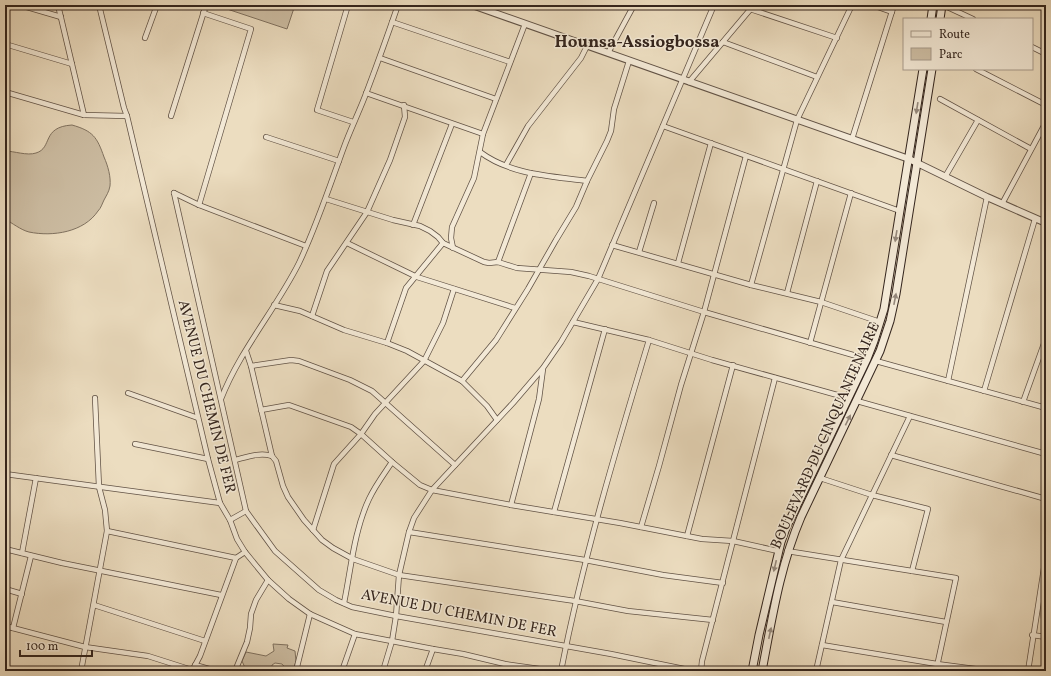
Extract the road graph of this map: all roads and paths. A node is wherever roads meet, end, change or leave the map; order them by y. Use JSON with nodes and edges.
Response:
{"nodes":[{"id":1,"x":20,"y":5,"type":"edge"},
{"id":2,"x":58,"y":5,"type":"edge"},
{"id":3,"x":99,"y":5,"type":"edge"},
{"id":4,"x":157,"y":5,"type":"edge"},
{"id":5,"x":206,"y":5,"type":"edge"},
{"id":6,"x":348,"y":5,"type":"edge"},
{"id":7,"x":398,"y":5,"type":"edge"},
{"id":8,"x":472,"y":5,"type":"edge"},
{"id":9,"x":634,"y":5,"type":"edge"},
{"id":10,"x":714,"y":5,"type":"edge"},
{"id":11,"x":852,"y":5,"type":"edge"},
{"id":12,"x":872,"y":5,"type":"edge"},
{"id":13,"x":894,"y":5,"type":"edge"},
{"id":14,"x":933,"y":5,"type":"edge"},
{"id":15,"x":943,"y":5,"type":"edge"},
{"id":16,"x":752,"y":7,"type":"edge"},
{"id":17,"x":489,"y":8,"type":"edge"},
{"id":18,"x":892,"y":12,"type":"junction"},
{"id":19,"x":203,"y":13,"type":"junction"},
{"id":20,"x":61,"y":17,"type":"junction"},
{"id":21,"x":931,"y":18,"type":"edge"},
{"id":22,"x":940,"y":18,"type":"edge"},
{"id":23,"x":971,"y":18,"type":"edge"},
{"id":24,"x":392,"y":22,"type":"junction"},
{"id":25,"x":525,"y":24,"type":"junction"},
{"id":26,"x":146,"y":38,"type":"dead end"},
{"id":27,"x":837,"y":38,"type":"junction"},
{"id":28,"x":723,"y":42,"type":"junction"},
{"id":29,"x":5,"y":44,"type":"edge"},
{"id":30,"x":587,"y":46,"type":"junction"},
{"id":31,"x":1033,"y":48,"type":"edge"},
{"id":32,"x":608,"y":53,"type":"junction"},
{"id":33,"x":1046,"y":54,"type":"edge"},
{"id":34,"x":380,"y":58,"type":"junction"},
{"id":35,"x":629,"y":61,"type":"junction"},
{"id":36,"x":510,"y":62,"type":"junction"},
{"id":37,"x":72,"y":64,"type":"junction"},
{"id":38,"x":923,"y":70,"type":"edge"},
{"id":39,"x":932,"y":70,"type":"edge"},
{"id":40,"x":978,"y":70,"type":"edge"},
{"id":41,"x":817,"y":77,"type":"junction"},
{"id":42,"x":683,"y":80,"type":"junction"},
{"id":43,"x":690,"y":82,"type":"junction"},
{"id":44,"x":5,"y":92,"type":"edge"},
{"id":45,"x":366,"y":93,"type":"junction"},
{"id":46,"x":496,"y":99,"type":"junction"},
{"id":47,"x":940,"y":99,"type":"dead end"},
{"id":48,"x":404,"y":105,"type":"junction"},
{"id":49,"x":1046,"y":105,"type":"edge"},
{"id":50,"x":84,"y":115,"type":"junction"},
{"id":51,"x":127,"y":116,"type":"junction"},
{"id":52,"x":171,"y":116,"type":"dead end"},
{"id":53,"x":797,"y":120,"type":"junction"},
{"id":54,"x":978,"y":120,"type":"junction"},
{"id":55,"x":353,"y":122,"type":"junction"},
{"id":56,"x":1046,"y":122,"type":"edge"},
{"id":57,"x":452,"y":124,"type":"junction"},
{"id":58,"x":663,"y":126,"type":"junction"},
{"id":59,"x":483,"y":134,"type":"junction"},
{"id":60,"x":266,"y":137,"type":"dead end"},
{"id":61,"x":852,"y":139,"type":"junction"},
{"id":62,"x":711,"y":143,"type":"junction"},
{"id":63,"x":1031,"y":149,"type":"junction"},
{"id":64,"x":480,"y":152,"type":"junction"},
{"id":65,"x":746,"y":156,"type":"junction"},
{"id":66,"x":908,"y":159,"type":"junction"},
{"id":67,"x":339,"y":161,"type":"junction"},
{"id":68,"x":917,"y":163,"type":"junction"},
{"id":69,"x":506,"y":165,"type":"junction"},
{"id":70,"x":784,"y":169,"type":"junction"},
{"id":71,"x":531,"y":174,"type":"junction"},
{"id":72,"x":945,"y":177,"type":"junction"},
{"id":73,"x":588,"y":181,"type":"junction"},
{"id":74,"x":817,"y":181,"type":"junction"},
{"id":75,"x":850,"y":193,"type":"junction"},
{"id":76,"x":987,"y":197,"type":"junction"},
{"id":77,"x":326,"y":199,"type":"junction"},
{"id":78,"x":654,"y":203,"type":"dead end"},
{"id":79,"x":1002,"y":204,"type":"junction"},
{"id":80,"x":199,"y":205,"type":"junction"},
{"id":81,"x":900,"y":211,"type":"junction"},
{"id":82,"x":367,"y":212,"type":"junction"},
{"id":83,"x":1035,"y":219,"type":"junction"},
{"id":84,"x":1045,"y":221,"type":"edge"},
{"id":85,"x":413,"y":224,"type":"junction"},
{"id":86,"x":347,"y":243,"type":"junction"},
{"id":87,"x":443,"y":243,"type":"junction"},
{"id":88,"x":612,"y":245,"type":"junction"},
{"id":89,"x":306,"y":246,"type":"junction"},
{"id":90,"x":453,"y":248,"type":"junction"},
{"id":91,"x":639,"y":252,"type":"junction"},
{"id":92,"x":498,"y":262,"type":"junction"},
{"id":93,"x":678,"y":263,"type":"junction"},
{"id":94,"x":539,"y":269,"type":"junction"},
{"id":95,"x":714,"y":274,"type":"junction"},
{"id":96,"x":417,"y":276,"type":"junction"},
{"id":97,"x":598,"y":279,"type":"junction"},
{"id":98,"x":752,"y":285,"type":"junction"},
{"id":99,"x":454,"y":289,"type":"junction"},
{"id":100,"x":787,"y":293,"type":"junction"},
{"id":101,"x":821,"y":302,"type":"junction"},
{"id":102,"x":274,"y":305,"type":"junction"},
{"id":103,"x":515,"y":308,"type":"junction"},
{"id":104,"x":704,"y":312,"type":"junction"},
{"id":105,"x":312,"y":316,"type":"junction"},
{"id":106,"x":573,"y":322,"type":"junction"},
{"id":107,"x":880,"y":322,"type":"junction"},
{"id":108,"x":605,"y":329,"type":"junction"},
{"id":109,"x":1046,"y":338,"type":"edge"},
{"id":110,"x":649,"y":340,"type":"junction"},
{"id":111,"x":387,"y":343,"type":"junction"},
{"id":112,"x":810,"y":343,"type":"junction"},
{"id":113,"x":246,"y":351,"type":"junction"},
{"id":114,"x":691,"y":353,"type":"junction"},
{"id":115,"x":867,"y":359,"type":"junction"},
{"id":116,"x":424,"y":361,"type":"junction"},
{"id":117,"x":876,"y":361,"type":"junction"},
{"id":118,"x":732,"y":365,"type":"junction"},
{"id":119,"x":251,"y":366,"type":"junction"},
{"id":120,"x":543,"y":368,"type":"junction"},
{"id":121,"x":775,"y":378,"type":"junction"},
{"id":122,"x":462,"y":381,"type":"junction"},
{"id":123,"x":948,"y":381,"type":"junction"},
{"id":124,"x":984,"y":391,"type":"junction"},
{"id":125,"x":128,"y":393,"type":"dead end"},
{"id":126,"x":95,"y":398,"type":"dead end"},
{"id":127,"x":848,"y":398,"type":"junction"},
{"id":128,"x":221,"y":399,"type":"junction"},
{"id":129,"x":857,"y":401,"type":"junction"},
{"id":130,"x":386,"y":402,"type":"junction"},
{"id":131,"x":1023,"y":402,"type":"junction"},
{"id":132,"x":1046,"y":408,"type":"edge"},
{"id":133,"x":261,"y":410,"type":"junction"},
{"id":134,"x":910,"y":416,"type":"junction"},
{"id":135,"x":198,"y":418,"type":"junction"},
{"id":136,"x":497,"y":420,"type":"junction"},
{"id":137,"x":361,"y":434,"type":"junction"},
{"id":138,"x":135,"y":444,"type":"dead end"},
{"id":139,"x":1046,"y":454,"type":"edge"},
{"id":140,"x":891,"y":455,"type":"junction"},
{"id":141,"x":272,"y":456,"type":"junction"},
{"id":142,"x":208,"y":459,"type":"junction"},
{"id":143,"x":235,"y":460,"type":"junction"},
{"id":144,"x":392,"y":462,"type":"junction"},
{"id":145,"x":455,"y":465,"type":"junction"},
{"id":146,"x":5,"y":474,"type":"edge"},
{"id":147,"x":36,"y":478,"type":"junction"},
{"id":148,"x":820,"y":478,"type":"junction"},
{"id":149,"x":100,"y":487,"type":"junction"},
{"id":150,"x":432,"y":490,"type":"junction"},
{"id":151,"x":872,"y":496,"type":"junction"},
{"id":152,"x":1046,"y":499,"type":"edge"},
{"id":153,"x":220,"y":503,"type":"junction"},
{"id":154,"x":511,"y":505,"type":"junction"},
{"id":155,"x":246,"y":511,"type":"junction"},
{"id":156,"x":554,"y":512,"type":"junction"},
{"id":157,"x":230,"y":520,"type":"junction"},
{"id":158,"x":597,"y":520,"type":"junction"},
{"id":159,"x":641,"y":527,"type":"junction"},
{"id":160,"x":313,"y":530,"type":"junction"},
{"id":161,"x":107,"y":531,"type":"junction"},
{"id":162,"x":409,"y":532,"type":"junction"},
{"id":163,"x":686,"y":536,"type":"junction"},
{"id":164,"x":733,"y":541,"type":"junction"},
{"id":165,"x":5,"y":549,"type":"edge"},
{"id":166,"x":787,"y":551,"type":"junction"},
{"id":167,"x":245,"y":552,"type":"junction"},
{"id":168,"x":778,"y":552,"type":"junction"},
{"id":169,"x":22,"y":553,"type":"junction"},
{"id":170,"x":1046,"y":555,"type":"edge"},
{"id":171,"x":31,"y":556,"type":"junction"},
{"id":172,"x":236,"y":558,"type":"junction"},
{"id":173,"x":353,"y":559,"type":"junction"},
{"id":174,"x":585,"y":560,"type":"junction"},
{"id":175,"x":841,"y":560,"type":"junction"},
{"id":176,"x":100,"y":570,"type":"junction"},
{"id":177,"x":912,"y":571,"type":"junction"},
{"id":178,"x":400,"y":574,"type":"junction"},
{"id":179,"x":268,"y":580,"type":"junction"},
{"id":180,"x":723,"y":583,"type":"junction"},
{"id":181,"x":5,"y":589,"type":"edge"},
{"id":182,"x":22,"y":594,"type":"junction"},
{"id":183,"x":222,"y":595,"type":"junction"},
{"id":184,"x":575,"y":601,"type":"junction"},
{"id":185,"x":832,"y":602,"type":"junction"},
{"id":186,"x":344,"y":604,"type":"junction"},
{"id":187,"x":94,"y":605,"type":"junction"},
{"id":188,"x":310,"y":614,"type":"junction"},
{"id":189,"x":396,"y":616,"type":"junction"},
{"id":190,"x":713,"y":620,"type":"junction"},
{"id":191,"x":946,"y":622,"type":"junction"},
{"id":192,"x":5,"y":626,"type":"edge"},
{"id":193,"x":13,"y":628,"type":"junction"},
{"id":194,"x":355,"y":634,"type":"junction"},
{"id":195,"x":1032,"y":635,"type":"junction"},
{"id":196,"x":1046,"y":637,"type":"edge"},
{"id":197,"x":205,"y":641,"type":"junction"},
{"id":198,"x":392,"y":641,"type":"junction"},
{"id":199,"x":822,"y":645,"type":"junction"},
{"id":200,"x":85,"y":646,"type":"junction"},
{"id":201,"x":566,"y":646,"type":"junction"},
{"id":202,"x":433,"y":649,"type":"junction"},
{"id":203,"x":937,"y":664,"type":"junction"},
{"id":204,"x":193,"y":669,"type":"edge"},
{"id":205,"x":81,"y":671,"type":"edge"},
{"id":206,"x":216,"y":671,"type":"edge"},
{"id":207,"x":235,"y":671,"type":"edge"},
{"id":208,"x":296,"y":671,"type":"edge"},
{"id":209,"x":342,"y":671,"type":"edge"},
{"id":210,"x":383,"y":671,"type":"edge"},
{"id":211,"x":425,"y":671,"type":"edge"},
{"id":212,"x":554,"y":671,"type":"edge"},
{"id":213,"x":561,"y":671,"type":"edge"},
{"id":214,"x":694,"y":671,"type":"edge"},
{"id":215,"x":701,"y":671,"type":"edge"},
{"id":216,"x":752,"y":671,"type":"edge"},
{"id":217,"x":762,"y":671,"type":"edge"},
{"id":218,"x":816,"y":671,"type":"edge"},
{"id":219,"x":936,"y":671,"type":"edge"},
{"id":220,"x":991,"y":671,"type":"edge"},
{"id":221,"x":1028,"y":671,"type":"edge"}],
"edges":[{"from":1,"to":20,"type":"street"},
{"from":2,"to":20,"type":"street"},
{"from":3,"to":51,"type":"street","name":"AVENUE DU CHEMIN DE FER"},
{"from":4,"to":26,"type":"street"},
{"from":5,"to":19,"type":"street"},
{"from":6,"to":55,"type":"street"},
{"from":7,"to":24,"type":"street"},
{"from":8,"to":17,"type":"street"},
{"from":9,"to":32,"type":"street"},
{"from":10,"to":42,"type":"street"},
{"from":11,"to":27,"type":"street"},
{"from":12,"to":18,"type":"street"},
{"from":13,"to":18,"type":"street"},
{"from":14,"to":21,"type":"main road"},
{"from":15,"to":22,"type":"main road"},
{"from":15,"to":23,"type":"street"},
{"from":16,"to":27,"type":"street"},
{"from":16,"to":28,"type":"street"},
{"from":17,"to":25,"type":"street"},
{"from":18,"to":61,"type":"street"},
{"from":19,"to":52,"type":"street"},
{"from":19,"to":80,"type":"street"},
{"from":20,"to":37,"type":"street"},
{"from":24,"to":34,"type":"street"},
{"from":24,"to":36,"type":"street"},
{"from":25,"to":30,"type":"street"},
{"from":25,"to":36,"type":"street"},
{"from":27,"to":41,"type":"street"},
{"from":28,"to":41,"type":"street"},
{"from":28,"to":43,"type":"street"},
{"from":29,"to":37,"type":"street"},
{"from":30,"to":32,"type":"street"},
{"from":30,"to":69,"type":"street"},
{"from":31,"to":33,"type":"street"},
{"from":32,"to":35,"type":"street"},
{"from":34,"to":45,"type":"street"},
{"from":34,"to":46,"type":"street"},
{"from":35,"to":42,"type":"street"},
{"from":35,"to":73,"type":"street"},
{"from":36,"to":46,"type":"street"},
{"from":37,"to":50,"type":"street"},
{"from":38,"to":66,"type":"main road","name":"BOULEVARD DU CINQUANTENAIRE","one_way":true},
{"from":39,"to":68,"type":"main road","name":"BOULEVARD DU CINQUANTENAIRE"},
{"from":40,"to":49,"type":"street"},
{"from":41,"to":53,"type":"street"},
{"from":42,"to":43,"type":"street"},
{"from":42,"to":58,"type":"street"},
{"from":43,"to":53,"type":"street"},
{"from":44,"to":50,"type":"street"},
{"from":45,"to":48,"type":"street"},
{"from":45,"to":55,"type":"street"},
{"from":46,"to":59,"type":"street"},
{"from":47,"to":54,"type":"street"},
{"from":48,"to":57,"type":"street"},
{"from":48,"to":82,"type":"street"},
{"from":50,"to":51,"type":"street"},
{"from":51,"to":135,"type":"street","name":"AVENUE DU CHEMIN DE FER"},
{"from":53,"to":61,"type":"street"},
{"from":53,"to":70,"type":"street"},
{"from":54,"to":63,"type":"street"},
{"from":54,"to":72,"type":"street"},
{"from":55,"to":67,"type":"street"},
{"from":56,"to":63,"type":"street"},
{"from":57,"to":59,"type":"street"},
{"from":57,"to":85,"type":"street"},
{"from":58,"to":62,"type":"street"},
{"from":58,"to":88,"type":"street"},
{"from":59,"to":64,"type":"street"},
{"from":60,"to":67,"type":"street"},
{"from":61,"to":66,"type":"street"},
{"from":62,"to":65,"type":"street"},
{"from":62,"to":93,"type":"street"},
{"from":63,"to":79,"type":"street"},
{"from":64,"to":69,"type":"street"},
{"from":64,"to":90,"type":"street"},
{"from":65,"to":70,"type":"street"},
{"from":65,"to":95,"type":"street"},
{"from":66,"to":68,"type":"street"},
{"from":66,"to":81,"type":"main road","name":"BOULEVARD DU CINQUANTENAIRE"},
{"from":67,"to":77,"type":"street"},
{"from":68,"to":72,"type":"street"},
{"from":117,"to":68,"type":"main road","name":"BOULEVARD DU CINQUANTENAIRE","one_way":true},
{"from":69,"to":71,"type":"street"},
{"from":70,"to":74,"type":"street"},
{"from":70,"to":98,"type":"street"},
{"from":71,"to":73,"type":"street"},
{"from":71,"to":92,"type":"street"},
{"from":72,"to":76,"type":"street"},
{"from":73,"to":94,"type":"street"},
{"from":74,"to":75,"type":"street"},
{"from":74,"to":100,"type":"street"},
{"from":75,"to":81,"type":"street"},
{"from":75,"to":101,"type":"street"},
{"from":76,"to":79,"type":"street"},
{"from":76,"to":123,"type":"street"},
{"from":77,"to":82,"type":"street"},
{"from":77,"to":89,"type":"street"},
{"from":78,"to":91,"type":"street"},
{"from":79,"to":83,"type":"street"},
{"from":80,"to":89,"type":"street"},
{"from":80,"to":128,"type":"street","name":"AVENUE DU CHEMIN DE FER"},
{"from":81,"to":107,"type":"main road","name":"BOULEVARD DU CINQUANTENAIRE","one_way":true},
{"from":82,"to":85,"type":"street"},
{"from":82,"to":86,"type":"street"},
{"from":83,"to":84,"type":"street"},
{"from":83,"to":124,"type":"street"},
{"from":85,"to":87,"type":"street"},
{"from":86,"to":96,"type":"street"},
{"from":86,"to":105,"type":"street"},
{"from":87,"to":90,"type":"street"},
{"from":87,"to":96,"type":"street"},
{"from":88,"to":91,"type":"street"},
{"from":88,"to":97,"type":"street"},
{"from":89,"to":102,"type":"street"},
{"from":90,"to":92,"type":"street"},
{"from":91,"to":93,"type":"street"},
{"from":92,"to":94,"type":"street"},
{"from":93,"to":95,"type":"street"},
{"from":94,"to":97,"type":"street"},
{"from":94,"to":103,"type":"street"},
{"from":95,"to":98,"type":"street"},
{"from":95,"to":104,"type":"street"},
{"from":96,"to":99,"type":"street"},
{"from":96,"to":111,"type":"street"},
{"from":97,"to":104,"type":"street"},
{"from":97,"to":106,"type":"street"},
{"from":98,"to":100,"type":"street"},
{"from":99,"to":103,"type":"street"},
{"from":99,"to":116,"type":"street"},
{"from":100,"to":101,"type":"street"},
{"from":101,"to":107,"type":"street"},
{"from":101,"to":112,"type":"street"},
{"from":102,"to":105,"type":"street"},
{"from":102,"to":113,"type":"street"},
{"from":103,"to":122,"type":"street"},
{"from":104,"to":112,"type":"street"},
{"from":104,"to":114,"type":"street"},
{"from":105,"to":111,"type":"street"},
{"from":106,"to":108,"type":"street"},
{"from":106,"to":120,"type":"street"},
{"from":107,"to":115,"type":"main road","name":"BOULEVARD DU CINQUANTENAIRE"},
{"from":108,"to":110,"type":"street"},
{"from":108,"to":156,"type":"street"},
{"from":109,"to":131,"type":"street"},
{"from":110,"to":114,"type":"street"},
{"from":110,"to":158,"type":"street"},
{"from":111,"to":116,"type":"street"},
{"from":112,"to":115,"type":"street"},
{"from":113,"to":119,"type":"street"},
{"from":113,"to":128,"type":"street"},
{"from":114,"to":118,"type":"street"},
{"from":114,"to":159,"type":"street"},
{"from":115,"to":127,"type":"main road","name":"BOULEVARD DU CINQUANTENAIRE"},
{"from":116,"to":122,"type":"street"},
{"from":116,"to":130,"type":"street"},
{"from":117,"to":123,"type":"street"},
{"from":117,"to":129,"type":"main road","name":"BOULEVARD DU CINQUANTENAIRE"},
{"from":118,"to":121,"type":"street"},
{"from":118,"to":163,"type":"street"},
{"from":119,"to":130,"type":"street"},
{"from":119,"to":133,"type":"street"},
{"from":120,"to":136,"type":"street"},
{"from":120,"to":154,"type":"street"},
{"from":121,"to":127,"type":"street"},
{"from":121,"to":164,"type":"street"},
{"from":122,"to":136,"type":"street"},
{"from":123,"to":124,"type":"street"},
{"from":124,"to":131,"type":"street"},
{"from":125,"to":135,"type":"street"},
{"from":126,"to":149,"type":"street"},
{"from":127,"to":168,"type":"main road","name":"BOULEVARD DU CINQUANTENAIRE"},
{"from":128,"to":143,"type":"street","name":"AVENUE DU CHEMIN DE FER"},
{"from":129,"to":134,"type":"street"},
{"from":148,"to":129,"type":"main road","name":"BOULEVARD DU CINQUANTENAIRE","one_way":true},
{"from":130,"to":137,"type":"street"},
{"from":130,"to":145,"type":"street"},
{"from":131,"to":132,"type":"street"},
{"from":133,"to":137,"type":"street"},
{"from":133,"to":141,"type":"street"},
{"from":134,"to":139,"type":"street"},
{"from":134,"to":140,"type":"street"},
{"from":135,"to":142,"type":"street","name":"AVENUE DU CHEMIN DE FER"},
{"from":136,"to":145,"type":"street"},
{"from":137,"to":144,"type":"street"},
{"from":137,"to":160,"type":"street"},
{"from":138,"to":142,"type":"street"},
{"from":140,"to":151,"type":"street"},
{"from":140,"to":152,"type":"street"},
{"from":141,"to":143,"type":"street"},
{"from":141,"to":160,"type":"street"},
{"from":142,"to":153,"type":"street","name":"AVENUE DU CHEMIN DE FER"},
{"from":143,"to":155,"type":"street","name":"AVENUE DU CHEMIN DE FER"},
{"from":144,"to":150,"type":"street"},
{"from":144,"to":173,"type":"street"},
{"from":145,"to":150,"type":"street"},
{"from":146,"to":147,"type":"street"},
{"from":147,"to":149,"type":"street"},
{"from":147,"to":169,"type":"street"},
{"from":148,"to":151,"type":"street"},
{"from":148,"to":166,"type":"main road","name":"BOULEVARD DU CINQUANTENAIRE"},
{"from":149,"to":153,"type":"street"},
{"from":149,"to":161,"type":"street"},
{"from":150,"to":154,"type":"street"},
{"from":150,"to":162,"type":"street"},
{"from":151,"to":175,"type":"street"},
{"from":151,"to":177,"type":"street"},
{"from":153,"to":157,"type":"street","name":"AVENUE DU CHEMIN DE FER"},
{"from":154,"to":156,"type":"street"},
{"from":155,"to":157,"type":"street"},
{"from":155,"to":186,"type":"street","name":"AVENUE DU CHEMIN DE FER"},
{"from":156,"to":158,"type":"street"},
{"from":157,"to":167,"type":"street","name":"AVENUE DU CHEMIN DE FER"},
{"from":158,"to":159,"type":"street"},
{"from":158,"to":174,"type":"street"},
{"from":159,"to":163,"type":"street"},
{"from":160,"to":173,"type":"street"},
{"from":161,"to":172,"type":"street"},
{"from":161,"to":176,"type":"street"},
{"from":162,"to":174,"type":"street"},
{"from":162,"to":178,"type":"street"},
{"from":163,"to":164,"type":"street"},
{"from":164,"to":168,"type":"street"},
{"from":164,"to":180,"type":"street"},
{"from":165,"to":169,"type":"street"},
{"from":166,"to":175,"type":"street"},
{"from":217,"to":166,"type":"main road","name":"BOULEVARD DU CINQUANTENAIRE","one_way":true},
{"from":167,"to":172,"type":"street"},
{"from":167,"to":179,"type":"street","name":"AVENUE DU CHEMIN DE FER"},
{"from":168,"to":216,"type":"main road","name":"BOULEVARD DU CINQUANTENAIRE","one_way":true},
{"from":169,"to":171,"type":"street"},
{"from":170,"to":195,"type":"street"},
{"from":171,"to":176,"type":"street"},
{"from":171,"to":182,"type":"street"},
{"from":172,"to":183,"type":"street"},
{"from":173,"to":178,"type":"street"},
{"from":173,"to":186,"type":"street"},
{"from":174,"to":180,"type":"street"},
{"from":174,"to":184,"type":"street"},
{"from":175,"to":177,"type":"street"},
{"from":175,"to":185,"type":"street"},
{"from":176,"to":183,"type":"street"},
{"from":176,"to":187,"type":"street"},
{"from":177,"to":191,"type":"street"},
{"from":178,"to":184,"type":"street"},
{"from":178,"to":189,"type":"street"},
{"from":179,"to":188,"type":"street","name":"AVENUE DU CHEMIN DE FER"},
{"from":179,"to":207,"type":"street"},
{"from":180,"to":190,"type":"street"},
{"from":181,"to":182,"type":"street"},
{"from":182,"to":193,"type":"street"},
{"from":183,"to":197,"type":"street"},
{"from":184,"to":190,"type":"street"},
{"from":184,"to":201,"type":"street"},
{"from":185,"to":191,"type":"street"},
{"from":185,"to":199,"type":"street"},
{"from":186,"to":189,"type":"street","name":"AVENUE DU CHEMIN DE FER"},
{"from":187,"to":197,"type":"street"},
{"from":187,"to":200,"type":"street"},
{"from":188,"to":194,"type":"street","name":"AVENUE DU CHEMIN DE FER"},
{"from":188,"to":208,"type":"street"},
{"from":189,"to":198,"type":"street"},
{"from":189,"to":201,"type":"street","name":"AVENUE DU CHEMIN DE FER"},
{"from":190,"to":215,"type":"street"},
{"from":191,"to":203,"type":"street"},
{"from":192,"to":193,"type":"street"},
{"from":193,"to":200,"type":"street"},
{"from":194,"to":198,"type":"street","name":"AVENUE DU CHEMIN DE FER"},
{"from":194,"to":209,"type":"street"},
{"from":195,"to":196,"type":"street"},
{"from":195,"to":221,"type":"street"},
{"from":197,"to":204,"type":"street"},
{"from":198,"to":202,"type":"street","name":"AVENUE DU CHEMIN DE FER"},
{"from":198,"to":210,"type":"street"},
{"from":199,"to":203,"type":"street"},
{"from":199,"to":218,"type":"street"},
{"from":200,"to":204,"type":"street"},
{"from":200,"to":205,"type":"street"},
{"from":201,"to":213,"type":"street"},
{"from":201,"to":214,"type":"street","name":"AVENUE DU CHEMIN DE FER"},
{"from":202,"to":211,"type":"street"},
{"from":202,"to":212,"type":"street","name":"AVENUE DU CHEMIN DE FER"},
{"from":203,"to":219,"type":"street"},
{"from":203,"to":220,"type":"street"},
{"from":204,"to":206,"type":"street"}]}
